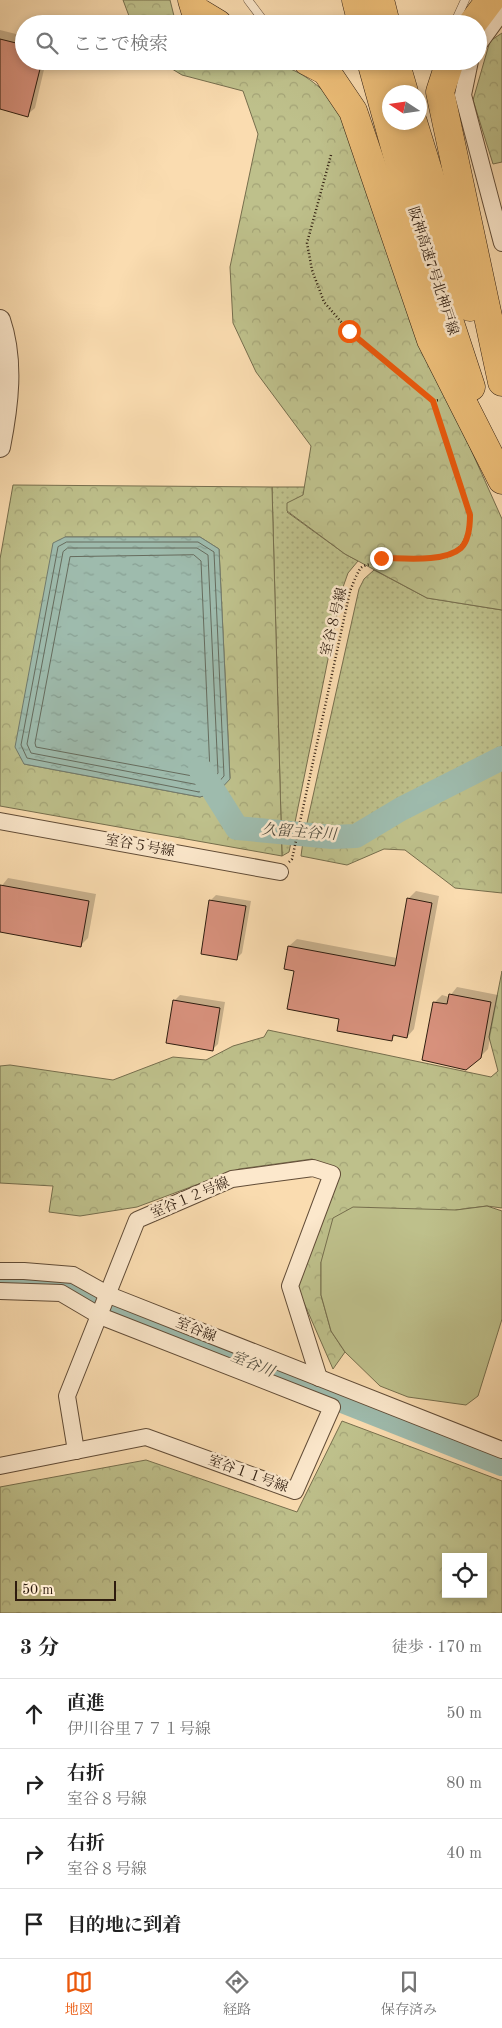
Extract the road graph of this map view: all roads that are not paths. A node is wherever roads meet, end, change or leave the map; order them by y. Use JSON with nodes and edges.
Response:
{"nodes":[{"id":1,"x":192,"y":0,"type":"edge"},
{"id":2,"x":248,"y":0,"type":"edge"},
{"id":3,"x":356,"y":0,"type":"edge"},
{"id":4,"x":380,"y":0,"type":"edge"},
{"id":5,"x":465,"y":0,"type":"edge"},
{"id":6,"x":490,"y":0,"type":"edge"},
{"id":7,"x":502,"y":12,"type":"edge"},
{"id":8,"x":203,"y":15,"type":"edge"},
{"id":9,"x":259,"y":15,"type":"edge"},
{"id":10,"x":360,"y":15,"type":"edge"},
{"id":11,"x":384,"y":15,"type":"edge"},
{"id":12,"x":458,"y":15,"type":"edge"},
{"id":13,"x":479,"y":15,"type":"edge"},
{"id":14,"x":487,"y":33,"type":"edge"},
{"id":15,"x":322,"y":70,"type":"edge"},
{"id":16,"x":373,"y":70,"type":"edge"},
{"id":17,"x":398,"y":70,"type":"edge"},
{"id":18,"x":442,"y":70,"type":"edge"},
{"id":19,"x":447,"y":70,"type":"edge"},
{"id":20,"x":468,"y":70,"type":"edge"},
{"id":21,"x":402,"y":85,"type":"edge"},
{"id":22,"x":440,"y":92,"type":"junction"},
{"id":23,"x":415,"y":130,"type":"edge"},
{"id":24,"x":502,"y":243,"type":"edge"},
{"id":25,"x":0,"y":320,"type":"edge"},
{"id":26,"x":502,"y":382,"type":"edge"},
{"id":27,"x":502,"y":396,"type":"edge"},
{"id":28,"x":0,"y":447,"type":"edge"},
{"id":29,"x":502,"y":479,"type":"edge"},
{"id":30,"x":0,"y":821,"type":"edge"},
{"id":31,"x":280,"y":872,"type":"road end"},
{"id":32,"x":0,"y":1271,"type":"edge"},
{"id":33,"x":0,"y":1291,"type":"edge"},
{"id":34,"x":109,"y":1295,"type":"junction"},
{"id":35,"x":100,"y":1316,"type":"junction"},
{"id":36,"x":318,"y":1378,"type":"junction"},
{"id":37,"x":502,"y":1450,"type":"edge"},
{"id":38,"x":76,"y":1451,"type":"junction"},
{"id":39,"x":0,"y":1466,"type":"edge"}],
"edges":[{"from":1,"to":8,"type":"highway"},
{"from":2,"to":9,"type":"lane"},
{"from":3,"to":10,"type":"highway"},
{"from":4,"to":11,"type":"highway"},
{"from":5,"to":12,"type":"lane"},
{"from":6,"to":13,"type":"highway"},
{"from":7,"to":14,"type":"street"},
{"from":15,"to":29,"type":"highway"},
{"from":16,"to":29,"type":"highway","name":"阪神高速7号北神戸線"},
{"from":17,"to":21,"type":"highway"},
{"from":18,"to":22,"type":"lane"},
{"from":19,"to":22,"type":"highway"},
{"from":20,"to":24,"type":"street"},
{"from":22,"to":26,"type":"highway"},
{"from":23,"to":27,"type":"highway","name":"阪神高速7号北神戸線"},
{"from":25,"to":28,"type":"street"},
{"from":30,"to":31,"type":"street","name":"室谷５号線"},
{"from":32,"to":34,"type":"street","name":"室谷線"},
{"from":33,"to":35,"type":"street","name":"室谷１１号線"},
{"from":34,"to":35,"type":"street","name":"室谷１２号線"},
{"from":34,"to":36,"type":"street","name":"室谷線"},
{"from":34,"to":36,"type":"street","name":"室谷１２号線"},
{"from":35,"to":38,"type":"street","name":"室谷１２号線"},
{"from":35,"to":38,"type":"street","name":"室谷１１号線"},
{"from":36,"to":37,"type":"street","name":"室谷線"},
{"from":38,"to":39,"type":"street","name":"室谷１１号線"}]}
